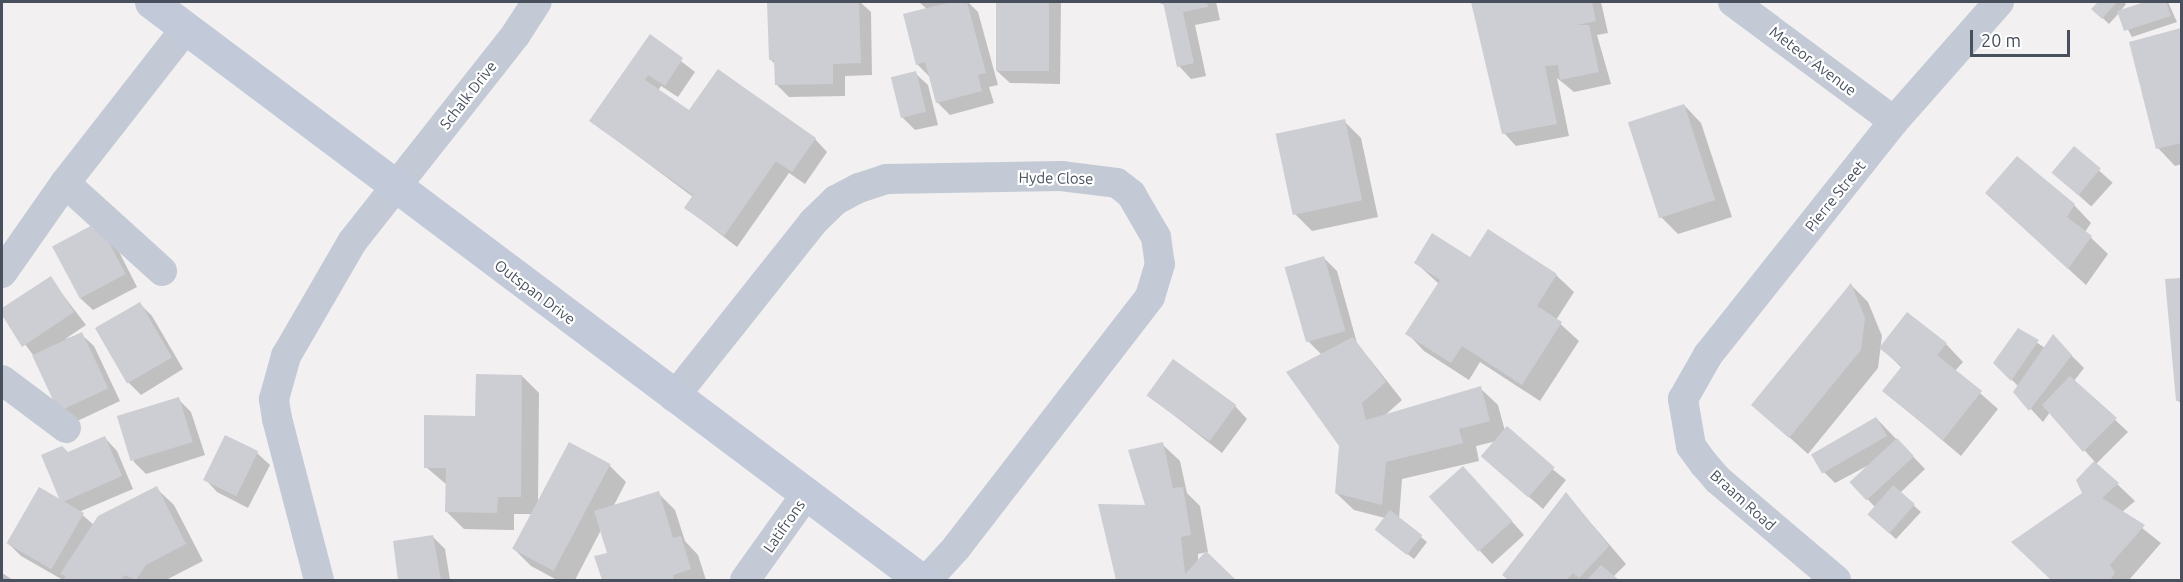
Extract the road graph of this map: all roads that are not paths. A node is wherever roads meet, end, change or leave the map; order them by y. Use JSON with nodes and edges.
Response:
{"nodes":[{"id":1,"x":151,"y":2,"type":"edge"},
{"id":2,"x":537,"y":2,"type":"edge"},
{"id":3,"x":1733,"y":2,"type":"edge"},
{"id":4,"x":1999,"y":2,"type":"edge"},
{"id":5,"x":186,"y":28,"type":"junction"},
{"id":6,"x":1894,"y":121,"type":"junction"},
{"id":7,"x":65,"y":183,"type":"junction"},
{"id":8,"x":396,"y":187,"type":"junction"},
{"id":9,"x":162,"y":271,"type":"dead end"},
{"id":10,"x":2,"y":273,"type":"edge"},
{"id":11,"x":2,"y":380,"type":"edge"},
{"id":12,"x":674,"y":397,"type":"junction"},
{"id":13,"x":1683,"y":399,"type":"joint"},
{"id":14,"x":66,"y":428,"type":"dead end"},
{"id":15,"x":807,"y":493,"type":"junction"},
{"id":16,"x":753,"y":569,"type":"edge"},
{"id":17,"x":319,"y":580,"type":"edge"},
{"id":18,"x":921,"y":580,"type":"edge"},
{"id":19,"x":927,"y":580,"type":"edge"},
{"id":20,"x":1836,"y":580,"type":"edge"}],
"edges":[{"from":1,"to":5,"type":"street","name":"Outspan Drive"},
{"from":2,"to":8,"type":"street","name":"Schalk Drive"},
{"from":3,"to":6,"type":"street","name":"Meteor Avenue"},
{"from":4,"to":6,"type":"street","name":"Pierre Street"},
{"from":5,"to":7,"type":"street"},
{"from":5,"to":8,"type":"street","name":"Outspan Drive"},
{"from":6,"to":13,"type":"street","name":"Pierre Street"},
{"from":7,"to":9,"type":"street"},
{"from":7,"to":10,"type":"street"},
{"from":8,"to":12,"type":"street","name":"Outspan Drive"},
{"from":8,"to":17,"type":"street","name":"Schalk Drive"},
{"from":11,"to":14,"type":"street"},
{"from":12,"to":15,"type":"street","name":"Outspan Drive"},
{"from":12,"to":19,"type":"street","name":"Hyde Close"},
{"from":13,"to":20,"type":"street","name":"Braam Road"},
{"from":15,"to":16,"type":"street","name":"Latifrons"},
{"from":15,"to":18,"type":"street","name":"Outspan Drive"}]}
